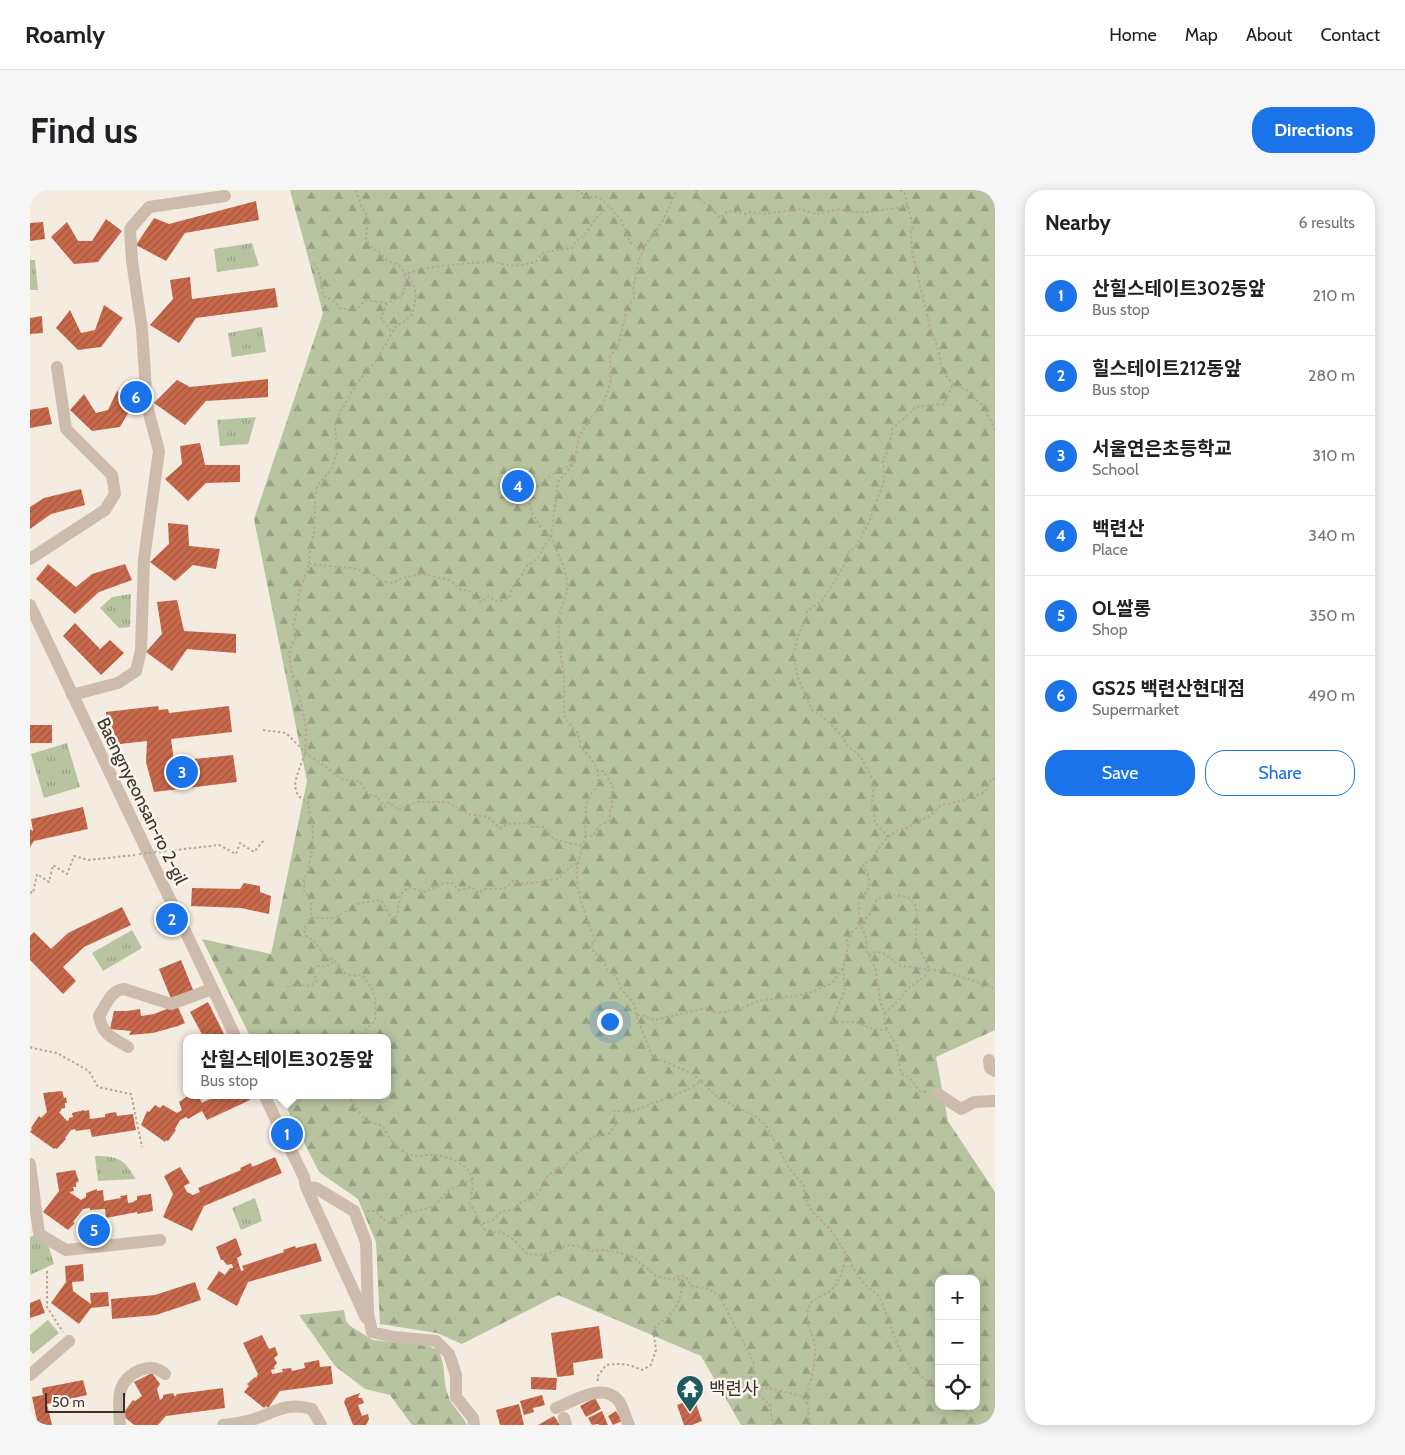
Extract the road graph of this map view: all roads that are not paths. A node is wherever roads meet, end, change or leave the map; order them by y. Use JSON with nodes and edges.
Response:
{"nodes":[{"id":1,"x":225,"y":196,"type":"dead end"},
{"id":2,"x":57,"y":367,"type":"dead end"},
{"id":3,"x":30,"y":559,"type":"edge"},
{"id":4,"x":30,"y":605,"type":"edge"},
{"id":5,"x":72,"y":695,"type":"junction"},
{"id":6,"x":212,"y":989,"type":"junction"},
{"id":7,"x":234,"y":1034,"type":"edge"},
{"id":8,"x":128,"y":1047,"type":"dead end"},
{"id":9,"x":938,"y":1094,"type":"road end"},
{"id":10,"x":266,"y":1099,"type":"edge"},
{"id":11,"x":995,"y":1101,"type":"edge"},
{"id":12,"x":30,"y":1164,"type":"edge"},
{"id":13,"x":306,"y":1187,"type":"junction"},
{"id":14,"x":160,"y":1240,"type":"dead end"},
{"id":15,"x":372,"y":1332,"type":"junction"},
{"id":16,"x":67,"y":1337,"type":"road end"},
{"id":17,"x":30,"y":1374,"type":"edge"},
{"id":18,"x":166,"y":1374,"type":"dead end"},
{"id":19,"x":562,"y":1417,"type":"edge"},
{"id":20,"x":120,"y":1425,"type":"edge"},
{"id":21,"x":223,"y":1425,"type":"edge"},
{"id":22,"x":321,"y":1425,"type":"edge"},
{"id":23,"x":474,"y":1425,"type":"edge"},
{"id":24,"x":629,"y":1425,"type":"edge"}],
"edges":[{"from":1,"to":5,"type":"street"},
{"from":2,"to":3,"type":"street"},
{"from":4,"to":5,"type":"street","name":"Baengnyeonsan-ro 2-gil"},
{"from":5,"to":6,"type":"street","name":"Baengnyeonsan-ro 2-gil"},
{"from":6,"to":7,"type":"street","name":"Baengnyeonsan-ro 2-gil"},
{"from":6,"to":8,"type":"street"},
{"from":9,"to":11,"type":"street"},
{"from":10,"to":13,"type":"street"},
{"from":12,"to":14,"type":"street"},
{"from":13,"to":15,"type":"street"},
{"from":13,"to":15,"type":"street"},
{"from":15,"to":23,"type":"street"},
{"from":16,"to":17,"type":"street"},
{"from":18,"to":20,"type":"street"},
{"from":19,"to":24,"type":"street"},
{"from":21,"to":22,"type":"street"}]}
